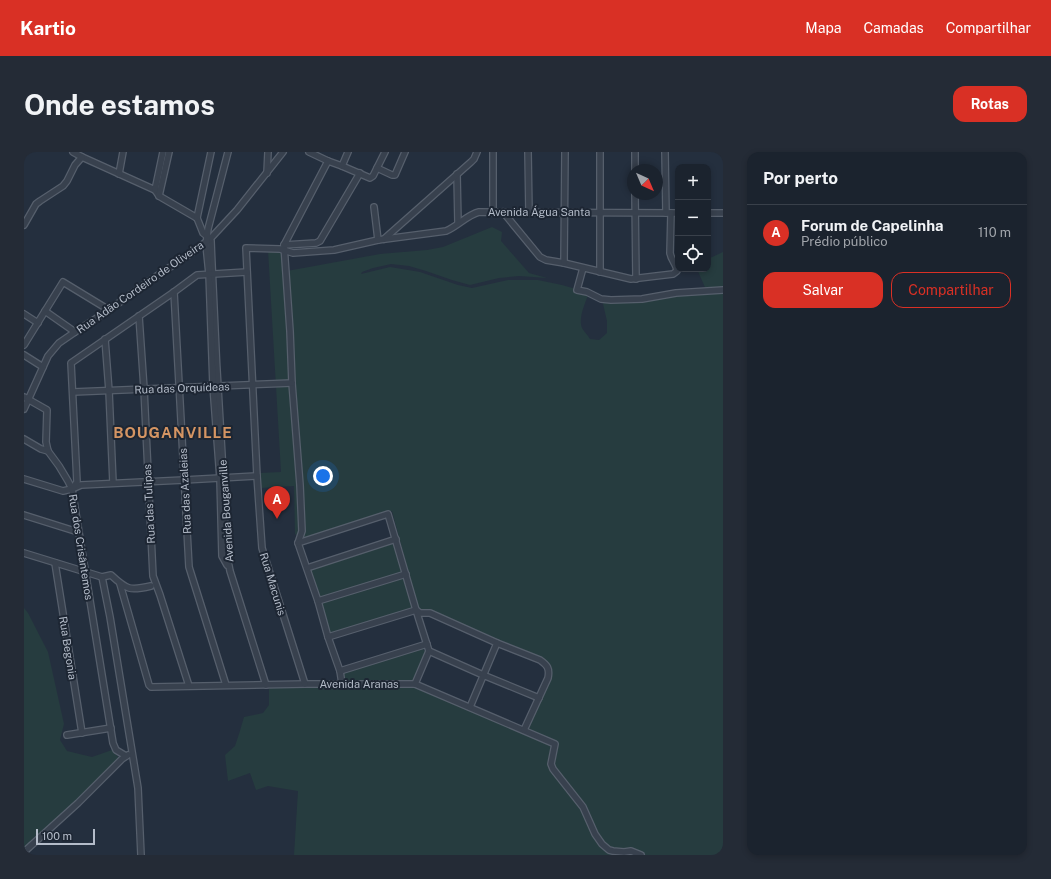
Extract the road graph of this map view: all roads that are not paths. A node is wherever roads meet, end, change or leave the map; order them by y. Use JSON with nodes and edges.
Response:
{"nodes":[{"id":1,"x":73,"y":152,"type":"edge"},
{"id":2,"x":123,"y":152,"type":"edge"},
{"id":3,"x":163,"y":152,"type":"edge"},
{"id":4,"x":168,"y":152,"type":"edge"},
{"id":5,"x":211,"y":152,"type":"edge"},
{"id":6,"x":228,"y":152,"type":"edge"},
{"id":7,"x":268,"y":152,"type":"edge"},
{"id":8,"x":283,"y":152,"type":"edge"},
{"id":9,"x":309,"y":152,"type":"edge"},
{"id":10,"x":348,"y":152,"type":"edge"},
{"id":11,"x":385,"y":152,"type":"edge"},
{"id":12,"x":406,"y":152,"type":"edge"},
{"id":13,"x":477,"y":152,"type":"edge"},
{"id":14,"x":494,"y":152,"type":"edge"},
{"id":15,"x":528,"y":152,"type":"edge"},
{"id":16,"x":564,"y":152,"type":"edge"},
{"id":17,"x":600,"y":152,"type":"edge"},
{"id":18,"x":635,"y":152,"type":"edge"},
{"id":19,"x":664,"y":152,"type":"edge"},
{"id":20,"x":80,"y":155,"type":"edge"},
{"id":21,"x":328,"y":161,"type":"junction"},
{"id":22,"x":635,"y":164,"type":"edge"},
{"id":23,"x":342,"y":166,"type":"junction"},
{"id":24,"x":377,"y":168,"type":"junction"},
{"id":25,"x":360,"y":173,"type":"junction"},
{"id":26,"x":119,"y":174,"type":"junction"},
{"id":27,"x":267,"y":174,"type":"junction"},
{"id":28,"x":457,"y":174,"type":"junction"},
{"id":29,"x":155,"y":190,"type":"junction"},
{"id":30,"x":159,"y":196,"type":"junction"},
{"id":31,"x":635,"y":200,"type":"edge"},
{"id":32,"x":374,"y":207,"type":"dead end"},
{"id":33,"x":493,"y":212,"type":"junction"},
{"id":34,"x":503,"y":212,"type":"junction"},
{"id":35,"x":529,"y":212,"type":"junction"},
{"id":36,"x":564,"y":212,"type":"junction"},
{"id":37,"x":600,"y":212,"type":"junction"},
{"id":38,"x":635,"y":212,"type":"junction"},
{"id":39,"x":668,"y":213,"type":"junction"},
{"id":40,"x":675,"y":213,"type":"edge"},
{"id":41,"x":711,"y":213,"type":"edge"},
{"id":42,"x":723,"y":213,"type":"edge"},
{"id":43,"x":197,"y":218,"type":"junction"},
{"id":44,"x":458,"y":223,"type":"junction"},
{"id":45,"x":24,"y":225,"type":"edge"},
{"id":46,"x":208,"y":236,"type":"junction"},
{"id":47,"x":381,"y":239,"type":"junction"},
{"id":48,"x":284,"y":248,"type":"junction"},
{"id":49,"x":564,"y":263,"type":"junction"},
{"id":50,"x":583,"y":268,"type":"junction"},
{"id":51,"x":247,"y":272,"type":"junction"},
{"id":52,"x":600,"y":272,"type":"junction"},
{"id":53,"x":210,"y":274,"type":"junction"},
{"id":54,"x":636,"y":279,"type":"junction"},
{"id":55,"x":723,"y":290,"type":"edge"},
{"id":56,"x":174,"y":292,"type":"junction"},
{"id":57,"x":109,"y":310,"type":"junction"},
{"id":58,"x":45,"y":311,"type":"junction"},
{"id":59,"x":24,"y":314,"type":"edge"},
{"id":60,"x":139,"y":316,"type":"junction"},
{"id":61,"x":38,"y":323,"type":"junction"},
{"id":62,"x":75,"y":332,"type":"junction"},
{"id":63,"x":104,"y":339,"type":"junction"},
{"id":64,"x":24,"y":345,"type":"edge"},
{"id":65,"x":24,"y":355,"type":"edge"},
{"id":66,"x":43,"y":367,"type":"junction"},
{"id":67,"x":292,"y":383,"type":"junction"},
{"id":68,"x":254,"y":385,"type":"junction"},
{"id":69,"x":215,"y":386,"type":"junction"},
{"id":70,"x":179,"y":388,"type":"junction"},
{"id":71,"x":144,"y":389,"type":"junction"},
{"id":72,"x":108,"y":391,"type":"junction"},
{"id":73,"x":73,"y":392,"type":"junction"},
{"id":74,"x":26,"y":398,"type":"edge"},
{"id":75,"x":24,"y":409,"type":"edge"},
{"id":76,"x":24,"y":439,"type":"edge"},
{"id":77,"x":48,"y":451,"type":"junction"},
{"id":78,"x":258,"y":476,"type":"junction"},
{"id":79,"x":222,"y":478,"type":"junction"},
{"id":80,"x":24,"y":479,"type":"edge"},
{"id":81,"x":184,"y":480,"type":"junction"},
{"id":82,"x":148,"y":482,"type":"junction"},
{"id":83,"x":113,"y":483,"type":"junction"},
{"id":84,"x":72,"y":489,"type":"junction"},
{"id":85,"x":24,"y":515,"type":"edge"},
{"id":86,"x":78,"y":532,"type":"junction"},
{"id":87,"x":396,"y":539,"type":"junction"},
{"id":88,"x":298,"y":543,"type":"junction"},
{"id":89,"x":24,"y":553,"type":"edge"},
{"id":90,"x":54,"y":563,"type":"junction"},
{"id":91,"x":307,"y":568,"type":"junction"},
{"id":92,"x":85,"y":572,"type":"junction"},
{"id":93,"x":406,"y":574,"type":"junction"},
{"id":94,"x":102,"y":577,"type":"junction"},
{"id":95,"x":120,"y":584,"type":"junction"},
{"id":96,"x":151,"y":586,"type":"dead end"},
{"id":97,"x":318,"y":601,"type":"junction"},
{"id":98,"x":416,"y":610,"type":"junction"},
{"id":99,"x":328,"y":637,"type":"junction"},
{"id":100,"x":497,"y":643,"type":"junction"},
{"id":101,"x":427,"y":644,"type":"junction"},
{"id":102,"x":430,"y":651,"type":"junction"},
{"id":103,"x":340,"y":671,"type":"junction"},
{"id":104,"x":483,"y":675,"type":"junction"},
{"id":105,"x":305,"y":684,"type":"junction"},
{"id":106,"x":342,"y":684,"type":"junction"},
{"id":107,"x":415,"y":684,"type":"junction"},
{"id":108,"x":226,"y":685,"type":"junction"},
{"id":109,"x":266,"y":685,"type":"junction"},
{"id":110,"x":189,"y":686,"type":"junction"},
{"id":111,"x":538,"y":698,"type":"junction"},
{"id":112,"x":470,"y":708,"type":"junction"},
{"id":113,"x":111,"y":728,"type":"junction"},
{"id":114,"x":524,"y":730,"type":"junction"},
{"id":115,"x":82,"y":732,"type":"junction"},
{"id":116,"x":68,"y":735,"type":"dead end"},
{"id":117,"x":132,"y":753,"type":"junction"},
{"id":118,"x":126,"y":756,"type":"junction"},
{"id":119,"x":24,"y":852,"type":"edge"},
{"id":120,"x":141,"y":855,"type":"edge"},
{"id":121,"x":642,"y":855,"type":"edge"}],
"edges":[{"from":1,"to":20,"type":"street"},
{"from":2,"to":26,"type":"street"},
{"from":3,"to":29,"type":"street"},
{"from":4,"to":30,"type":"street"},
{"from":5,"to":43,"type":"street"},
{"from":6,"to":46,"type":"street"},
{"from":7,"to":27,"type":"street"},
{"from":8,"to":27,"type":"street","name":"Rua Adão Cordeiro de Oliveira"},
{"from":9,"to":21,"type":"street"},
{"from":10,"to":23,"type":"street"},
{"from":11,"to":24,"type":"street"},
{"from":12,"to":24,"type":"street"},
{"from":13,"to":28,"type":"street"},
{"from":14,"to":33,"type":"street"},
{"from":15,"to":35,"type":"street"},
{"from":16,"to":36,"type":"street"},
{"from":17,"to":37,"type":"street"},
{"from":18,"to":22,"type":"street"},
{"from":19,"to":39,"type":"street"},
{"from":20,"to":26,"type":"street"},
{"from":20,"to":45,"type":"street"},
{"from":21,"to":23,"type":"street"},
{"from":21,"to":48,"type":"street"},
{"from":23,"to":25,"type":"street"},
{"from":24,"to":25,"type":"street"},
{"from":25,"to":48,"type":"street"},
{"from":26,"to":29,"type":"street"},
{"from":27,"to":46,"type":"street","name":"Rua Adão Cordeiro de Oliveira"},
{"from":28,"to":44,"type":"street"},
{"from":28,"to":47,"type":"street"},
{"from":29,"to":30,"type":"street"},
{"from":30,"to":43,"type":"street"},
{"from":31,"to":38,"type":"street"},
{"from":32,"to":47,"type":"street"},
{"from":33,"to":34,"type":"street","name":"Avenida Água Santa"},
{"from":33,"to":44,"type":"street","name":"Avenida Água Santa"},
{"from":34,"to":35,"type":"street","name":"Avenida Água Santa"},
{"from":34,"to":49,"type":"street"},
{"from":35,"to":36,"type":"street","name":"Avenida Água Santa"},
{"from":36,"to":37,"type":"street","name":"Avenida Água Santa"},
{"from":36,"to":49,"type":"street"},
{"from":37,"to":38,"type":"street","name":"Avenida Água Santa"},
{"from":37,"to":52,"type":"street"},
{"from":38,"to":39,"type":"street","name":"Avenida Água Santa"},
{"from":38,"to":54,"type":"street"},
{"from":39,"to":40,"type":"street","name":"Avenida Água Santa"},
{"from":39,"to":54,"type":"street"},
{"from":41,"to":42,"type":"street"},
{"from":43,"to":46,"type":"street"},
{"from":44,"to":47,"type":"street","name":"Avenida Água Santa"},
{"from":46,"to":53,"type":"street","name":"Avenida Bouganville"},
{"from":46,"to":57,"type":"street","name":"Rua Adão Cordeiro de Oliveira"},
{"from":47,"to":48,"type":"street","name":"Avenida Água Santa"},
{"from":48,"to":51,"type":"street","name":"Rua Macunis"},
{"from":48,"to":67,"type":"street"},
{"from":49,"to":50,"type":"street"},
{"from":50,"to":52,"type":"street"},
{"from":50,"to":55,"type":"street"},
{"from":51,"to":53,"type":"street","name":"Rua dos Crisântemos"},
{"from":51,"to":68,"type":"street","name":"Rua Macunis"},
{"from":52,"to":54,"type":"street"},
{"from":53,"to":56,"type":"street","name":"Rua dos Crisântemos"},
{"from":53,"to":69,"type":"street","name":"Avenida Bouganville"},
{"from":56,"to":60,"type":"street","name":"Rua dos Crisântemos"},
{"from":56,"to":70,"type":"street","name":"Rua das Azaleias"},
{"from":57,"to":58,"type":"street"},
{"from":57,"to":62,"type":"street","name":"Rua Adão Cordeiro de Oliveira"},
{"from":58,"to":61,"type":"street"},
{"from":58,"to":62,"type":"street"},
{"from":59,"to":61,"type":"street"},
{"from":60,"to":63,"type":"street","name":"Rua dos Crisântemos"},
{"from":60,"to":71,"type":"street","name":"Rua das Tulipas"},
{"from":61,"to":64,"type":"street"},
{"from":62,"to":66,"type":"street","name":"Rua Adão Cordeiro de Oliveira"},
{"from":63,"to":72,"type":"street"},
{"from":63,"to":73,"type":"street","name":"Rua dos Crisântemos"},
{"from":65,"to":66,"type":"street"},
{"from":66,"to":74,"type":"street","name":"Rua Adão Cordeiro de Oliveira"},
{"from":67,"to":68,"type":"street","name":"Rua das Orquídeas"},
{"from":67,"to":88,"type":"street"},
{"from":68,"to":69,"type":"street","name":"Rua das Orquídeas"},
{"from":68,"to":78,"type":"street","name":"Rua Macunis"},
{"from":69,"to":70,"type":"street","name":"Rua das Orquídeas"},
{"from":69,"to":79,"type":"street","name":"Avenida Bouganville"},
{"from":70,"to":71,"type":"street","name":"Rua das Orquídeas"},
{"from":70,"to":81,"type":"street","name":"Rua das Azaleias"},
{"from":71,"to":72,"type":"street","name":"Rua das Orquídeas"},
{"from":71,"to":82,"type":"street","name":"Rua das Tulipas"},
{"from":72,"to":73,"type":"street","name":"Rua das Orquídeas"},
{"from":72,"to":83,"type":"street"},
{"from":73,"to":84,"type":"street","name":"Rua dos Crisântemos"},
{"from":74,"to":75,"type":"street","name":"Rua Adão Cordeiro de Oliveira"},
{"from":74,"to":77,"type":"street"},
{"from":76,"to":77,"type":"street"},
{"from":77,"to":84,"type":"street"},
{"from":78,"to":79,"type":"street"},
{"from":78,"to":105,"type":"street","name":"Rua Macunis"},
{"from":79,"to":81,"type":"street"},
{"from":79,"to":109,"type":"street","name":"Avenida Bouganville"},
{"from":80,"to":84,"type":"street"},
{"from":81,"to":82,"type":"street"},
{"from":81,"to":108,"type":"street","name":"Rua das Azaleias"},
{"from":82,"to":83,"type":"street"},
{"from":82,"to":110,"type":"street","name":"Rua das Tulipas"},
{"from":83,"to":84,"type":"street"},
{"from":84,"to":86,"type":"street","name":"Rua dos Crisântemos"},
{"from":85,"to":86,"type":"street"},
{"from":86,"to":92,"type":"street","name":"Rua dos Crisântemos"},
{"from":87,"to":88,"type":"street"},
{"from":87,"to":91,"type":"street"},
{"from":87,"to":93,"type":"street"},
{"from":88,"to":91,"type":"street"},
{"from":89,"to":90,"type":"street"},
{"from":90,"to":92,"type":"street"},
{"from":90,"to":115,"type":"street","name":"Rua Begonia"},
{"from":91,"to":97,"type":"street"},
{"from":92,"to":94,"type":"street"},
{"from":92,"to":113,"type":"street","name":"Rua dos Crisântemos"},
{"from":93,"to":97,"type":"street"},
{"from":93,"to":98,"type":"street"},
{"from":94,"to":95,"type":"street"},
{"from":94,"to":117,"type":"street"},
{"from":95,"to":96,"type":"street"},
{"from":95,"to":110,"type":"street","name":"Avenida Aranas"},
{"from":97,"to":99,"type":"street"},
{"from":98,"to":99,"type":"street"},
{"from":98,"to":100,"type":"street"},
{"from":98,"to":101,"type":"street"},
{"from":99,"to":103,"type":"street"},
{"from":100,"to":104,"type":"street"},
{"from":100,"to":111,"type":"street"},
{"from":101,"to":102,"type":"street"},
{"from":101,"to":103,"type":"street"},
{"from":102,"to":104,"type":"street"},
{"from":102,"to":107,"type":"street"},
{"from":103,"to":106,"type":"street"},
{"from":104,"to":111,"type":"street"},
{"from":104,"to":112,"type":"street"},
{"from":105,"to":106,"type":"street","name":"Avenida Aranas"},
{"from":105,"to":109,"type":"street","name":"Avenida Aranas"},
{"from":106,"to":107,"type":"street","name":"Avenida Aranas"},
{"from":107,"to":112,"type":"street","name":"Avenida Aranas"},
{"from":108,"to":109,"type":"street","name":"Avenida Aranas"},
{"from":108,"to":110,"type":"street","name":"Avenida Aranas"},
{"from":111,"to":114,"type":"street"},
{"from":112,"to":114,"type":"street","name":"Avenida Aranas"},
{"from":113,"to":115,"type":"street"},
{"from":113,"to":118,"type":"street","name":"Rua dos Crisântemos"},
{"from":114,"to":121,"type":"street","name":"Avenida Aranas"},
{"from":115,"to":116,"type":"street"},
{"from":117,"to":118,"type":"street"},
{"from":117,"to":120,"type":"street"},
{"from":118,"to":119,"type":"street"}]}
